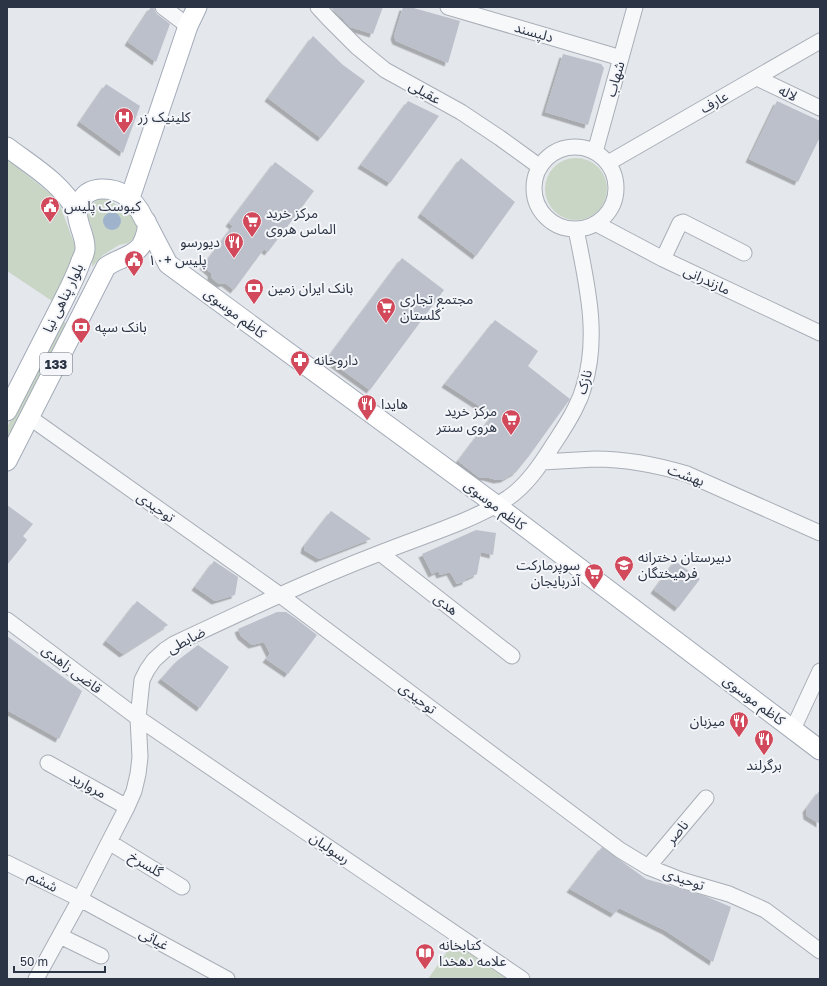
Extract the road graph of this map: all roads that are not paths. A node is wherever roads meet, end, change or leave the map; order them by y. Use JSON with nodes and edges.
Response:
{"nodes":[{"id":1,"x":164,"y":7,"type":"edge"},
{"id":2,"x":191,"y":7,"type":"edge"},
{"id":3,"x":197,"y":7,"type":"edge"},
{"id":4,"x":318,"y":7,"type":"edge"},
{"id":5,"x":448,"y":7,"type":"edge"},
{"id":6,"x":635,"y":7,"type":"edge"},
{"id":7,"x":188,"y":26,"type":"junction"},
{"id":8,"x":820,"y":41,"type":"edge"},
{"id":9,"x":621,"y":58,"type":"junction"},
{"id":10,"x":757,"y":78,"type":"junction"},
{"id":11,"x":820,"y":108,"type":"edge"},
{"id":12,"x":7,"y":147,"type":"edge"},
{"id":13,"x":595,"y":152,"type":"junction"},
{"id":14,"x":608,"y":163,"type":"junction"},
{"id":15,"x":540,"y":167,"type":"junction"},
{"id":16,"x":57,"y":185,"type":"junction"},
{"id":17,"x":102,"y":188,"type":"junction"},
{"id":18,"x":130,"y":198,"type":"junction"},
{"id":19,"x":77,"y":212,"type":"junction"},
{"id":20,"x":147,"y":224,"type":"junction"},
{"id":21,"x":597,"y":224,"type":"junction"},
{"id":22,"x":576,"y":229,"type":"junction"},
{"id":23,"x":744,"y":253,"type":"dead end"},
{"id":24,"x":663,"y":260,"type":"junction"},
{"id":25,"x":820,"y":333,"type":"edge"},
{"id":26,"x":8,"y":405,"type":"edge"},
{"id":27,"x":29,"y":417,"type":"junction"},
{"id":28,"x":7,"y":461,"type":"edge"},
{"id":29,"x":542,"y":462,"type":"junction"},
{"id":30,"x":496,"y":505,"type":"junction"},
{"id":31,"x":820,"y":533,"type":"edge"},
{"id":32,"x":380,"y":553,"type":"junction"},
{"id":33,"x":280,"y":595,"type":"junction"},
{"id":34,"x":7,"y":620,"type":"edge"},
{"id":35,"x":512,"y":656,"type":"dead end"},
{"id":36,"x":820,"y":671,"type":"edge"},
{"id":37,"x":138,"y":718,"type":"junction"},
{"id":38,"x":793,"y":729,"type":"junction"},
{"id":39,"x":820,"y":750,"type":"edge"},
{"id":40,"x":48,"y":764,"type":"dead end"},
{"id":41,"x":706,"y":798,"type":"dead end"},
{"id":42,"x":127,"y":807,"type":"junction"},
{"id":43,"x":109,"y":842,"type":"junction"},
{"id":44,"x":7,"y":863,"type":"edge"},
{"id":45,"x":648,"y":867,"type":"junction"},
{"id":46,"x":182,"y":886,"type":"dead end"},
{"id":47,"x":80,"y":900,"type":"junction"},
{"id":48,"x":60,"y":936,"type":"junction"},
{"id":49,"x":820,"y":951,"type":"edge"},
{"id":50,"x":101,"y":956,"type":"dead end"},
{"id":51,"x":36,"y":979,"type":"edge"},
{"id":52,"x":227,"y":979,"type":"edge"},
{"id":53,"x":522,"y":979,"type":"edge"}],
"edges":[{"from":1,"to":7,"type":"street"},
{"from":2,"to":7,"type":"main road"},
{"from":3,"to":7,"type":"main road"},
{"from":4,"to":15,"type":"street","name":"عقیلی"},
{"from":5,"to":9,"type":"street","name":"دلپسند"},
{"from":6,"to":9,"type":"street","name":"شهاب"},
{"from":7,"to":18,"type":"main road"},
{"from":8,"to":10,"type":"street","name":"عارف"},
{"from":9,"to":13,"type":"street","name":"شهاب"},
{"from":10,"to":11,"type":"street","name":"لاله"},
{"from":10,"to":14,"type":"street","name":"عارف"},
{"from":12,"to":16,"type":"main road"},
{"from":13,"to":14,"type":"street"},
{"from":13,"to":15,"type":"street"},
{"from":14,"to":21,"type":"street"},
{"from":15,"to":22,"type":"street"},
{"from":16,"to":17,"type":"main road"},
{"from":16,"to":19,"type":"main road"},
{"from":17,"to":18,"type":"main road"},
{"from":17,"to":19,"type":"main road"},
{"from":18,"to":20,"type":"main road"},
{"from":19,"to":26,"type":"main road","name":"بلوار پناهی نیا","number":"133"},
{"from":20,"to":27,"type":"main road","name":"بلوار پناهی نیا","number":"133"},
{"from":20,"to":30,"type":"main road","name":"کاظم موسوی"},
{"from":21,"to":22,"type":"street"},
{"from":21,"to":24,"type":"street","name":"مازندرانی"},
{"from":22,"to":29,"type":"street","name":"نازک"},
{"from":23,"to":24,"type":"street"},
{"from":24,"to":25,"type":"street","name":"مازندرانی"},
{"from":27,"to":28,"type":"main road","name":"بلوار پناهی نیا","number":"133"},
{"from":27,"to":33,"type":"street","name":"توحیدی"},
{"from":29,"to":30,"type":"street","name":"نازک"},
{"from":29,"to":31,"type":"street","name":"بهشت"},
{"from":30,"to":32,"type":"street","name":"ضابطی"},
{"from":30,"to":38,"type":"main road","name":"کاظم موسوی"},
{"from":32,"to":33,"type":"street","name":"ضابطی"},
{"from":32,"to":35,"type":"street","name":"هدی"},
{"from":33,"to":37,"type":"street","name":"ضابطی"},
{"from":33,"to":45,"type":"street","name":"توحیدی"},
{"from":34,"to":37,"type":"street","name":"قاضی زاهدی"},
{"from":36,"to":38,"type":"street"},
{"from":37,"to":42,"type":"street","name":"ضابطی"},
{"from":37,"to":53,"type":"street","name":"رسولیان"},
{"from":38,"to":39,"type":"main road","name":"کاظم موسوی"},
{"from":40,"to":42,"type":"street","name":"مروارید"},
{"from":41,"to":45,"type":"street","name":"ناصر"},
{"from":42,"to":43,"type":"street","name":"ضابطی"},
{"from":43,"to":46,"type":"street","name":"گلسرخ"},
{"from":43,"to":47,"type":"street","name":"ضابطی"},
{"from":44,"to":47,"type":"street","name":"ششم"},
{"from":45,"to":49,"type":"street","name":"توحیدی"},
{"from":47,"to":48,"type":"street","name":"ضابطی"},
{"from":47,"to":52,"type":"street","name":"غیاثی"},
{"from":48,"to":50,"type":"street"},
{"from":48,"to":51,"type":"street","name":"ضابطی"}]}
